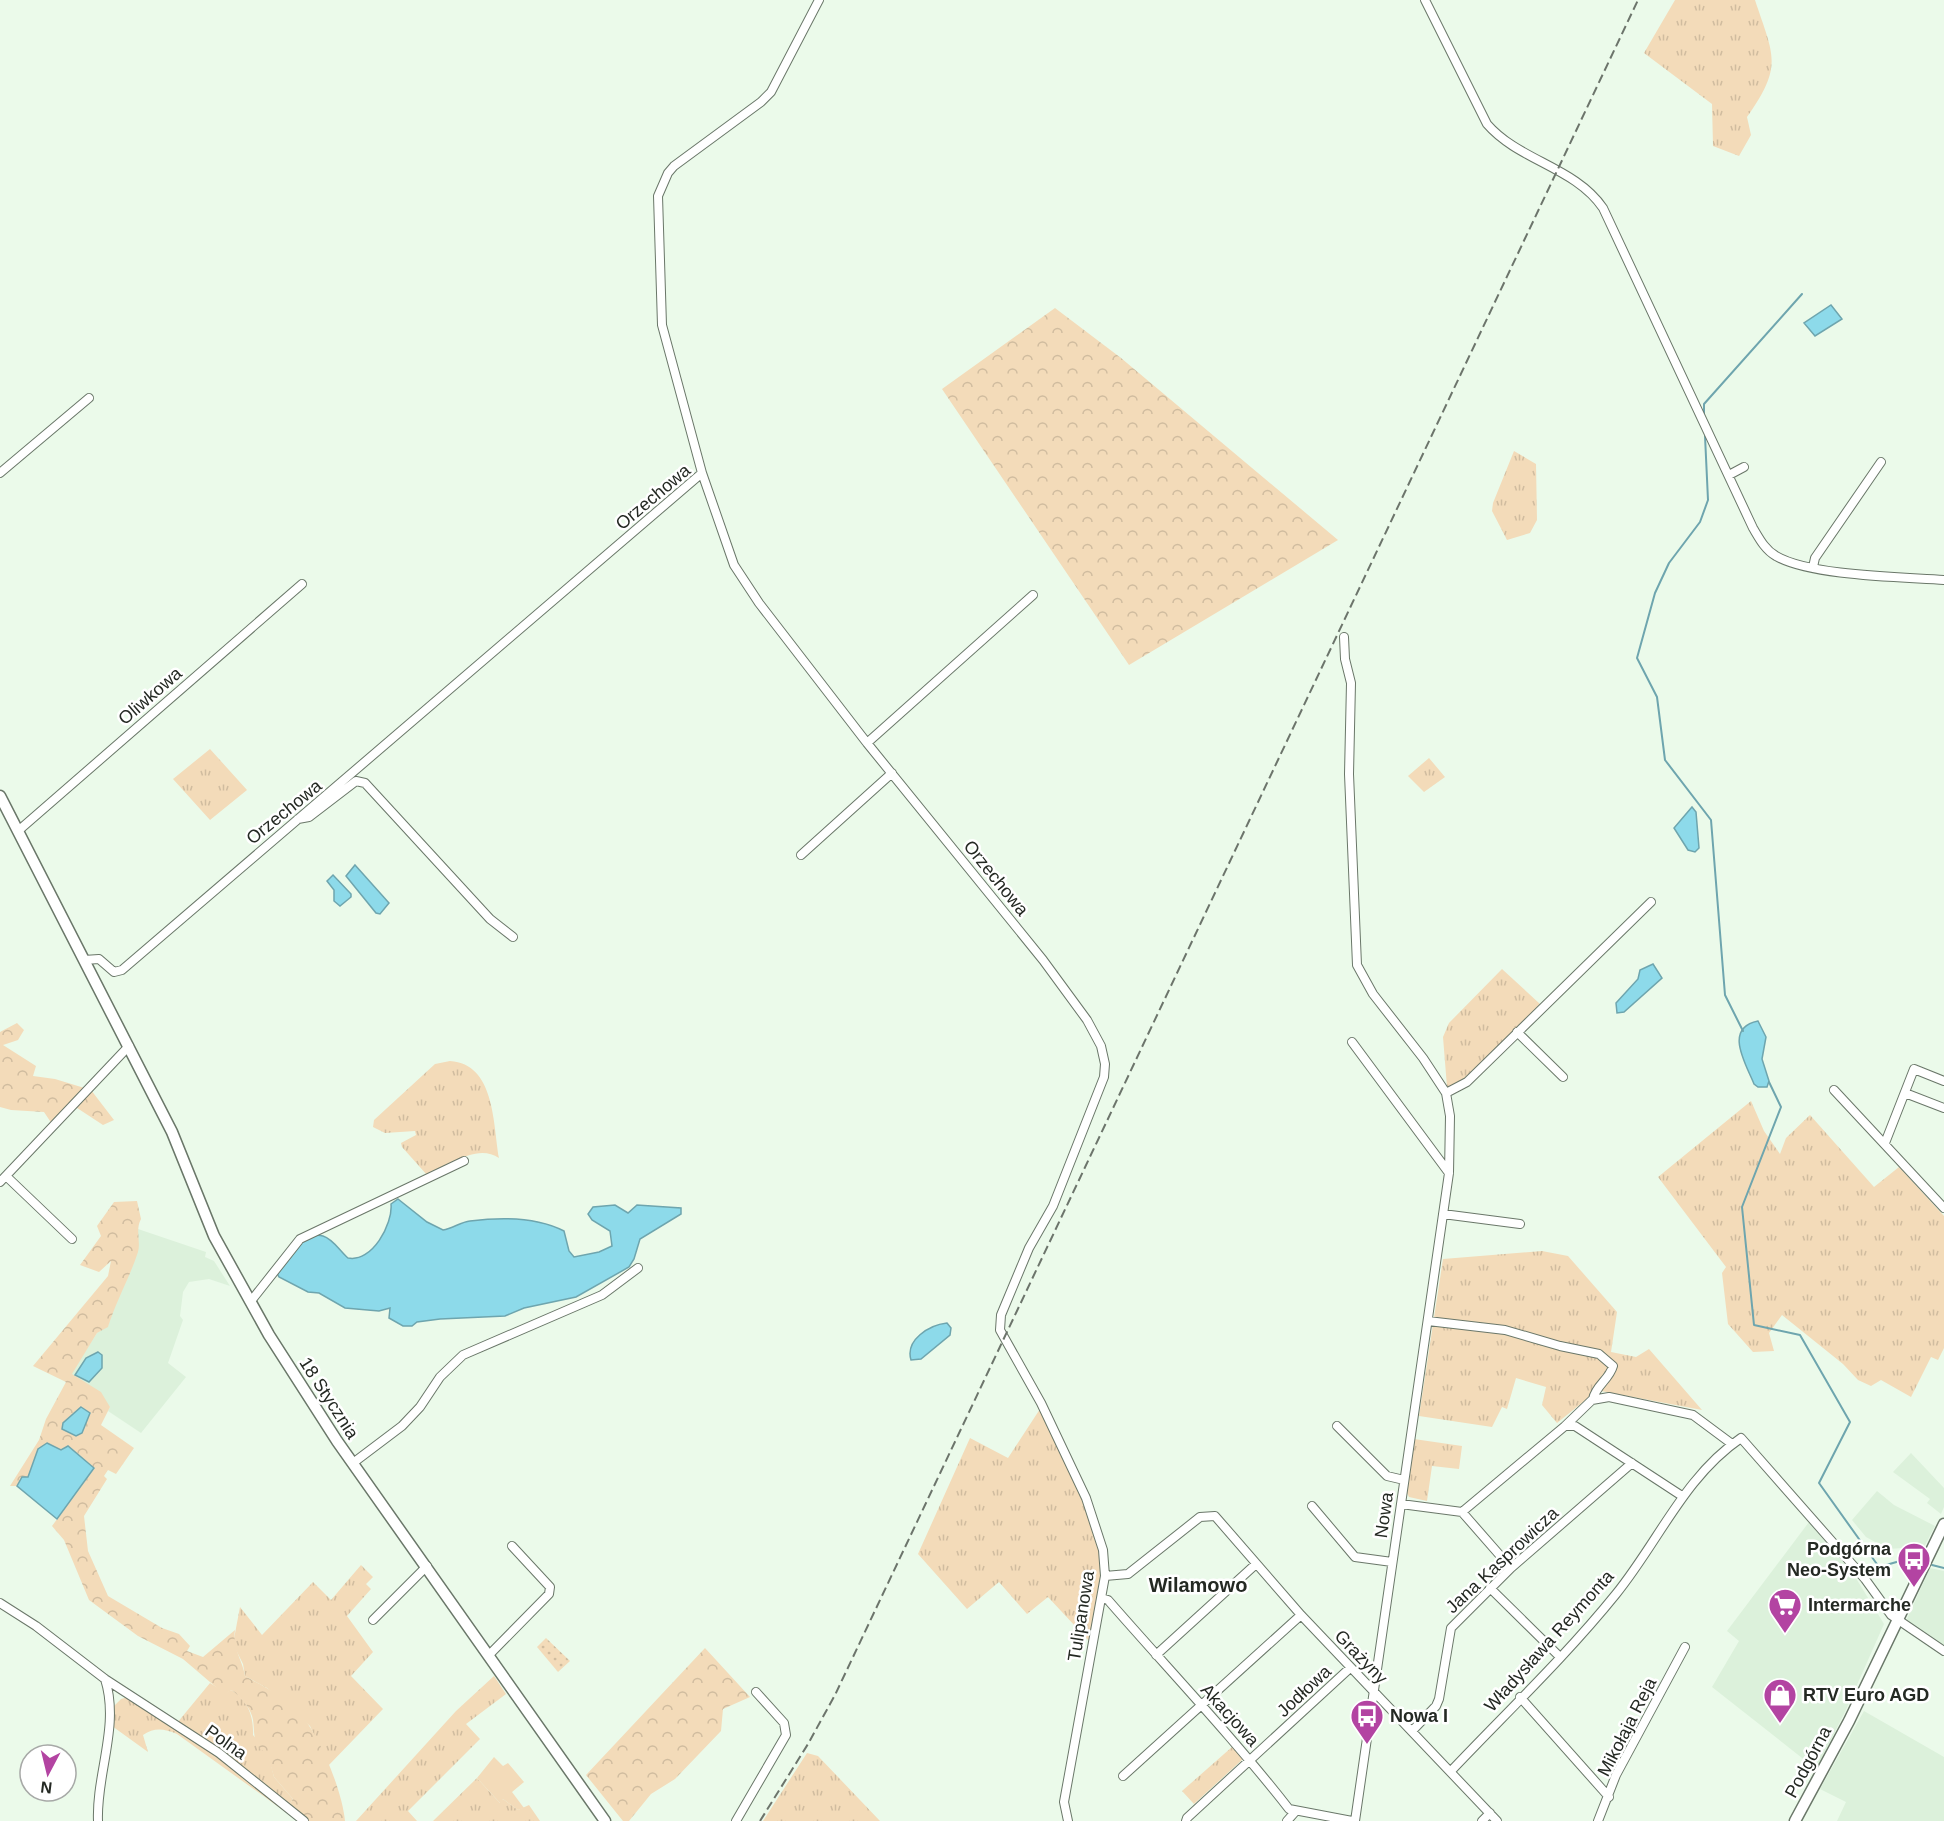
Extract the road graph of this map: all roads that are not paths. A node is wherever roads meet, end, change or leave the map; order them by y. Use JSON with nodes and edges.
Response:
{"nodes":[{"id":1,"x":819,"y":0,"type":"edge"},
{"id":2,"x":1425,"y":0,"type":"edge"},
{"id":3,"x":89,"y":398,"type":"dead end"},
{"id":4,"x":1881,"y":462,"type":"dead end"},
{"id":5,"x":1744,"y":467,"type":"dead end"},
{"id":6,"x":0,"y":473,"type":"edge"},
{"id":7,"x":702,"y":473,"type":"junction"},
{"id":8,"x":1729,"y":476,"type":"junction"},
{"id":9,"x":1813,"y":567,"type":"junction"},
{"id":10,"x":1944,"y":580,"type":"edge"},
{"id":11,"x":302,"y":584,"type":"dead end"},
{"id":12,"x":1033,"y":595,"type":"dead end"},
{"id":13,"x":1344,"y":637,"type":"dead end"},
{"id":14,"x":867,"y":743,"type":"junction"},
{"id":15,"x":892,"y":773,"type":"junction"},
{"id":16,"x":0,"y":796,"type":"edge"},
{"id":17,"x":296,"y":818,"type":"junction"},
{"id":18,"x":18,"y":831,"type":"junction"},
{"id":19,"x":801,"y":855,"type":"dead end"},
{"id":20,"x":1651,"y":902,"type":"dead end"},
{"id":21,"x":513,"y":937,"type":"dead end"},
{"id":22,"x":84,"y":960,"type":"junction"},
{"id":23,"x":1517,"y":1032,"type":"junction"},
{"id":24,"x":1352,"y":1042,"type":"dead end"},
{"id":25,"x":129,"y":1046,"type":"junction"},
{"id":26,"x":1563,"y":1077,"type":"dead end"},
{"id":27,"x":1944,"y":1081,"type":"edge"},
{"id":28,"x":1834,"y":1090,"type":"dead end"},
{"id":29,"x":1446,"y":1093,"type":"junction"},
{"id":30,"x":1905,"y":1093,"type":"junction"},
{"id":31,"x":1944,"y":1108,"type":"edge"},
{"id":32,"x":1885,"y":1143,"type":"junction"},
{"id":33,"x":464,"y":1161,"type":"dead end"},
{"id":34,"x":1449,"y":1173,"type":"junction"},
{"id":35,"x":3,"y":1179,"type":"edge"},
{"id":36,"x":1944,"y":1208,"type":"edge"},
{"id":37,"x":1443,"y":1214,"type":"junction"},
{"id":38,"x":1520,"y":1224,"type":"dead end"},
{"id":39,"x":72,"y":1239,"type":"dead end"},
{"id":40,"x":638,"y":1268,"type":"dead end"},
{"id":41,"x":251,"y":1301,"type":"junction"},
{"id":42,"x":1428,"y":1321,"type":"junction"},
{"id":43,"x":1000,"y":1330,"type":"joint"},
{"id":44,"x":1593,"y":1400,"type":"junction"},
{"id":45,"x":1337,"y":1426,"type":"dead end"},
{"id":46,"x":1565,"y":1426,"type":"junction"},
{"id":47,"x":1732,"y":1444,"type":"junction"},
{"id":48,"x":1632,"y":1462,"type":"junction"},
{"id":49,"x":353,"y":1463,"type":"junction"},
{"id":50,"x":1404,"y":1480,"type":"junction"},
{"id":51,"x":1682,"y":1496,"type":"junction"},
{"id":52,"x":1401,"y":1504,"type":"junction"},
{"id":53,"x":1312,"y":1506,"type":"dead end"},
{"id":54,"x":1462,"y":1512,"type":"junction"},
{"id":55,"x":1944,"y":1524,"type":"edge"},
{"id":56,"x":512,"y":1546,"type":"dead end"},
{"id":57,"x":1392,"y":1562,"type":"junction"},
{"id":58,"x":1256,"y":1564,"type":"junction"},
{"id":59,"x":427,"y":1566,"type":"junction"},
{"id":60,"x":1511,"y":1569,"type":"junction"},
{"id":61,"x":1105,"y":1576,"type":"junction"},
{"id":62,"x":1490,"y":1588,"type":"junction"},
{"id":63,"x":1101,"y":1598,"type":"junction"},
{"id":64,"x":0,"y":1603,"type":"edge"},
{"id":65,"x":1301,"y":1615,"type":"junction"},
{"id":66,"x":1898,"y":1619,"type":"junction"},
{"id":67,"x":373,"y":1620,"type":"dead end"},
{"id":68,"x":1685,"y":1647,"type":"dead end"},
{"id":69,"x":1944,"y":1652,"type":"edge"},
{"id":70,"x":489,"y":1655,"type":"junction"},
{"id":71,"x":1156,"y":1655,"type":"junction"},
{"id":72,"x":1559,"y":1656,"type":"junction"},
{"id":73,"x":1350,"y":1668,"type":"junction"},
{"id":74,"x":105,"y":1679,"type":"junction"},
{"id":75,"x":756,"y":1692,"type":"dead end"},
{"id":76,"x":127,"y":1694,"type":"junction"},
{"id":77,"x":1375,"y":1694,"type":"junction"},
{"id":78,"x":1520,"y":1697,"type":"junction"},
{"id":79,"x":109,"y":1704,"type":"junction"},
{"id":80,"x":1202,"y":1705,"type":"junction"},
{"id":81,"x":1412,"y":1731,"type":"junction"},
{"id":82,"x":1251,"y":1761,"type":"junction"},
{"id":83,"x":1451,"y":1771,"type":"junction"},
{"id":84,"x":1123,"y":1776,"type":"dead end"},
{"id":85,"x":1609,"y":1797,"type":"junction"},
{"id":86,"x":1295,"y":1812,"type":"junction"},
{"id":87,"x":1490,"y":1813,"type":"junction"},
{"id":88,"x":98,"y":1821,"type":"edge"},
{"id":89,"x":304,"y":1821,"type":"edge"},
{"id":90,"x":605,"y":1821,"type":"edge"},
{"id":91,"x":736,"y":1821,"type":"edge"},
{"id":92,"x":1068,"y":1821,"type":"edge"},
{"id":93,"x":1186,"y":1821,"type":"edge"},
{"id":94,"x":1287,"y":1821,"type":"edge"},
{"id":95,"x":1354,"y":1821,"type":"edge"},
{"id":96,"x":1482,"y":1821,"type":"edge"},
{"id":97,"x":1497,"y":1821,"type":"edge"},
{"id":98,"x":1598,"y":1821,"type":"edge"},
{"id":99,"x":1796,"y":1821,"type":"edge"}],
"edges":[{"from":1,"to":7,"type":"street"},
{"from":2,"to":8,"type":"street"},
{"from":3,"to":6,"type":"street"},
{"from":4,"to":9,"type":"street"},
{"from":5,"to":8,"type":"street"},
{"from":7,"to":14,"type":"street","name":"Orzechowa"},
{"from":7,"to":17,"type":"street","name":"Orzechowa"},
{"from":8,"to":9,"type":"street"},
{"from":9,"to":10,"type":"street"},
{"from":11,"to":18,"type":"street","name":"Oliwkowa"},
{"from":12,"to":14,"type":"street"},
{"from":13,"to":29,"type":"street"},
{"from":14,"to":15,"type":"street","name":"Orzechowa"},
{"from":15,"to":19,"type":"street"},
{"from":15,"to":43,"type":"street","name":"Orzechowa"},
{"from":16,"to":18,"type":"street","name":"18 Stycznia"},
{"from":17,"to":21,"type":"street"},
{"from":17,"to":22,"type":"street","name":"Orzechowa"},
{"from":18,"to":22,"type":"street","name":"18 Stycznia"},
{"from":20,"to":23,"type":"street"},
{"from":22,"to":25,"type":"street","name":"18 Stycznia"},
{"from":23,"to":26,"type":"street"},
{"from":23,"to":29,"type":"street"},
{"from":24,"to":34,"type":"street"},
{"from":25,"to":35,"type":"street"},
{"from":25,"to":41,"type":"street","name":"18 Stycznia"},
{"from":27,"to":30,"type":"street"},
{"from":28,"to":32,"type":"street"},
{"from":29,"to":34,"type":"street","name":"Nowa"},
{"from":30,"to":31,"type":"street"},
{"from":30,"to":32,"type":"street"},
{"from":32,"to":36,"type":"street"},
{"from":33,"to":41,"type":"street"},
{"from":34,"to":37,"type":"street","name":"Nowa"},
{"from":35,"to":39,"type":"street"},
{"from":37,"to":38,"type":"street"},
{"from":37,"to":42,"type":"street","name":"Nowa"},
{"from":40,"to":49,"type":"street"},
{"from":41,"to":49,"type":"street","name":"18 Stycznia"},
{"from":42,"to":44,"type":"street"},
{"from":42,"to":50,"type":"street","name":"Nowa"},
{"from":43,"to":61,"type":"street","name":"Tulipanowa"},
{"from":44,"to":46,"type":"street"},
{"from":44,"to":47,"type":"street"},
{"from":45,"to":50,"type":"street"},
{"from":46,"to":48,"type":"street"},
{"from":46,"to":54,"type":"street"},
{"from":47,"to":51,"type":"street","name":"Władysława Reymonta"},
{"from":47,"to":66,"type":"street"},
{"from":48,"to":51,"type":"street"},
{"from":48,"to":60,"type":"street","name":"Jana Kasprowicza"},
{"from":49,"to":59,"type":"street","name":"18 Stycznia"},
{"from":50,"to":52,"type":"street","name":"Nowa"},
{"from":51,"to":72,"type":"street","name":"Władysława Reymonta"},
{"from":52,"to":54,"type":"street"},
{"from":52,"to":57,"type":"street","name":"Nowa"},
{"from":53,"to":57,"type":"street"},
{"from":54,"to":60,"type":"street"},
{"from":55,"to":66,"type":"street","name":"Podgórna"},
{"from":56,"to":70,"type":"street"},
{"from":57,"to":77,"type":"street","name":"Nowa"},
{"from":58,"to":61,"type":"street","name":"Grażyny"},
{"from":58,"to":65,"type":"street","name":"Grażyny"},
{"from":58,"to":71,"type":"street"},
{"from":59,"to":67,"type":"street"},
{"from":59,"to":70,"type":"street","name":"18 Stycznia"},
{"from":60,"to":62,"type":"street","name":"Jana Kasprowicza"},
{"from":61,"to":63,"type":"street","name":"Tulipanowa"},
{"from":62,"to":72,"type":"street"},
{"from":62,"to":81,"type":"street","name":"Jana Kasprowicza"},
{"from":63,"to":71,"type":"street","name":"Akacjowa"},
{"from":63,"to":92,"type":"street","name":"Tulipanowa"},
{"from":64,"to":74,"type":"street","name":"Polna"},
{"from":65,"to":73,"type":"street","name":"Grażyny"},
{"from":65,"to":80,"type":"street"},
{"from":66,"to":69,"type":"street"},
{"from":66,"to":99,"type":"street","name":"Podgórna"},
{"from":68,"to":85,"type":"street","name":"Mikołaja Reja"},
{"from":70,"to":90,"type":"street","name":"18 Stycznia"},
{"from":71,"to":80,"type":"street","name":"Akacjowa"},
{"from":72,"to":78,"type":"street","name":"Władysława Reymonta"},
{"from":73,"to":77,"type":"street","name":"Grażyny"},
{"from":73,"to":82,"type":"street","name":"Jodłowa"},
{"from":74,"to":76,"type":"street","name":"Polna"},
{"from":74,"to":79,"type":"street"},
{"from":75,"to":91,"type":"street"},
{"from":76,"to":79,"type":"street"},
{"from":76,"to":89,"type":"street","name":"Polna"},
{"from":77,"to":81,"type":"street","name":"Grażyny"},
{"from":77,"to":95,"type":"street","name":"Nowa"},
{"from":78,"to":83,"type":"street","name":"Władysława Reymonta"},
{"from":78,"to":85,"type":"street"},
{"from":79,"to":88,"type":"street"},
{"from":80,"to":82,"type":"street","name":"Akacjowa"},
{"from":80,"to":84,"type":"street"},
{"from":81,"to":83,"type":"street","name":"Grażyny"},
{"from":82,"to":86,"type":"street","name":"Akacjowa"},
{"from":82,"to":93,"type":"street","name":"Jodłowa"},
{"from":83,"to":87,"type":"street","name":"Grażyny"},
{"from":85,"to":98,"type":"street","name":"Mikołaja Reja"},
{"from":86,"to":94,"type":"street"},
{"from":86,"to":95,"type":"street"},
{"from":87,"to":96,"type":"street"},
{"from":87,"to":97,"type":"street","name":"Grażyny"}]}
